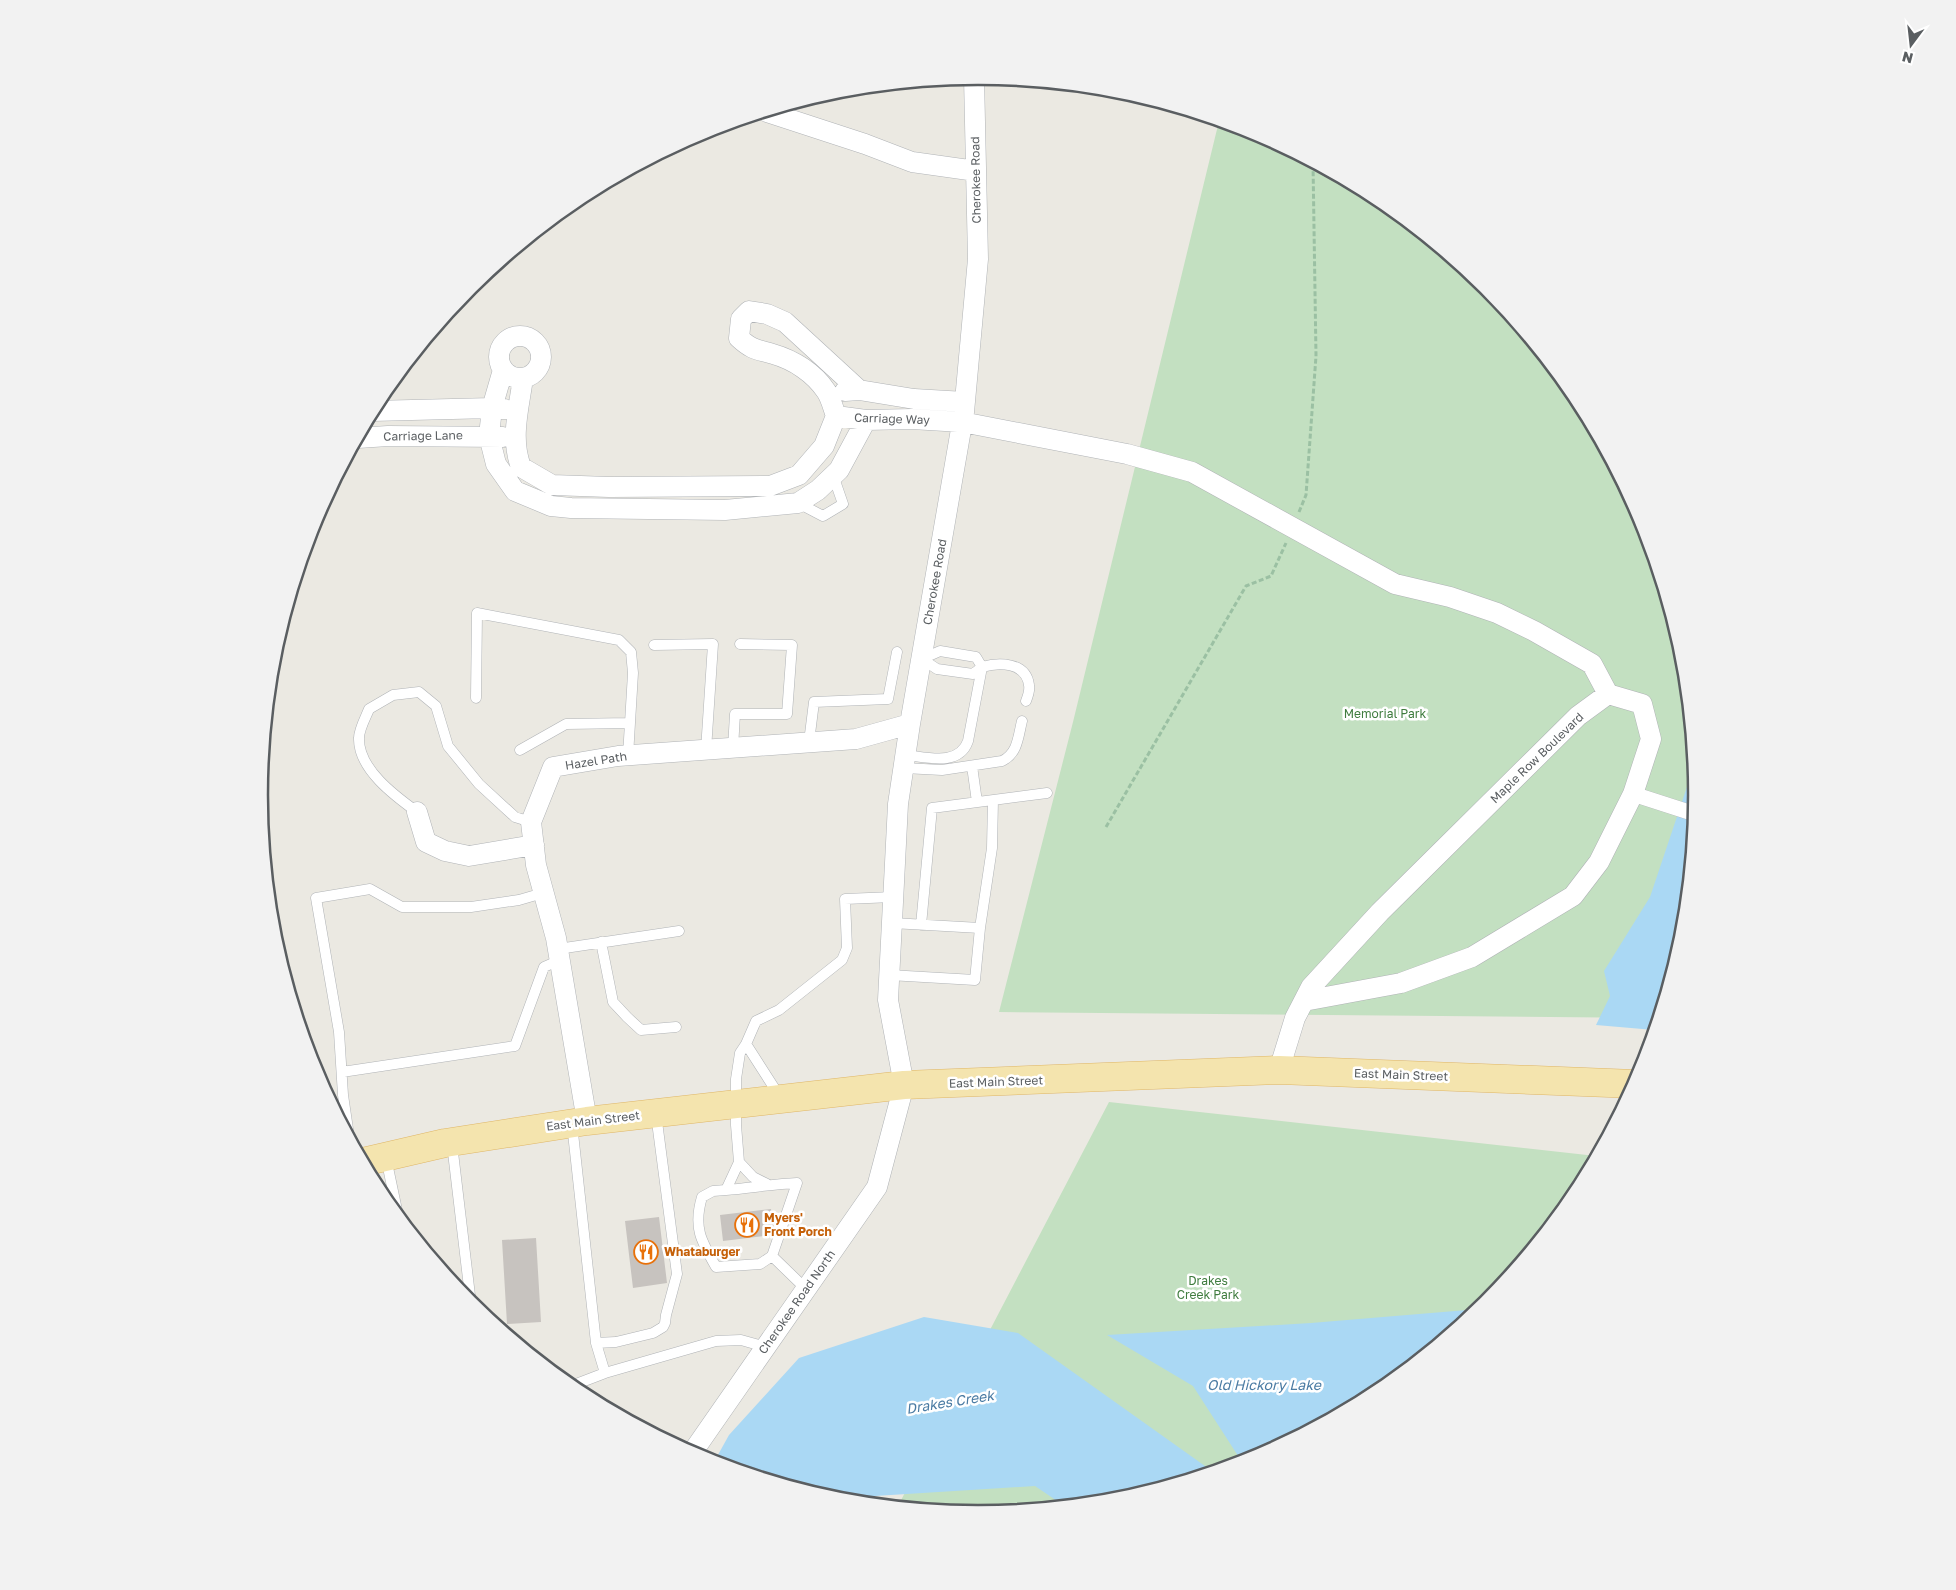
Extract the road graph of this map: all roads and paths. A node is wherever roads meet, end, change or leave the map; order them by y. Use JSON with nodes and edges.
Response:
{"nodes":[{"id":1,"x":974,"y":85,"type":"edge"},
{"id":2,"x":775,"y":115,"type":"edge"},
{"id":3,"x":976,"y":171,"type":"junction"},
{"id":4,"x":503,"y":370,"type":"junction"},
{"id":5,"x":523,"y":378,"type":"junction"},
{"id":6,"x":859,"y":390,"type":"junction"},
{"id":7,"x":827,"y":392,"type":"junction"},
{"id":8,"x":965,"y":402,"type":"junction"},
{"id":9,"x":492,"y":408,"type":"junction"},
{"id":10,"x":518,"y":410,"type":"junction"},
{"id":11,"x":382,"y":411,"type":"edge"},
{"id":12,"x":836,"y":416,"type":"junction"},
{"id":13,"x":866,"y":420,"type":"junction"},
{"id":14,"x":962,"y":422,"type":"junction"},
{"id":15,"x":489,"y":436,"type":"junction"},
{"id":16,"x":364,"y":438,"type":"edge"},
{"id":17,"x":514,"y":438,"type":"junction"},
{"id":18,"x":834,"y":475,"type":"junction"},
{"id":19,"x":781,"y":482,"type":"junction"},
{"id":20,"x":609,"y":487,"type":"junction"},
{"id":21,"x":710,"y":488,"type":"junction"},
{"id":22,"x":795,"y":503,"type":"junction"},
{"id":23,"x":611,"y":509,"type":"junction"},
{"id":24,"x":713,"y":510,"type":"junction"},
{"id":25,"x":740,"y":644,"type":"dead end"},
{"id":26,"x":654,"y":645,"type":"dead end"},
{"id":27,"x":897,"y":652,"type":"dead end"},
{"id":28,"x":922,"y":659,"type":"junction"},
{"id":29,"x":982,"y":667,"type":"junction"},
{"id":30,"x":1608,"y":694,"type":"junction"},
{"id":31,"x":476,"y":698,"type":"dead end"},
{"id":32,"x":1026,"y":701,"type":"dead end"},
{"id":33,"x":1022,"y":721,"type":"dead end"},
{"id":34,"x":630,"y":723,"type":"junction"},
{"id":35,"x":910,"y":724,"type":"junction"},
{"id":36,"x":809,"y":742,"type":"junction"},
{"id":37,"x":733,"y":748,"type":"junction"},
{"id":38,"x":520,"y":750,"type":"dead end"},
{"id":39,"x":706,"y":750,"type":"junction"},
{"id":40,"x":628,"y":756,"type":"junction"},
{"id":41,"x":905,"y":761,"type":"junction"},
{"id":42,"x":972,"y":766,"type":"junction"},
{"id":43,"x":1047,"y":793,"type":"dead end"},
{"id":44,"x":1633,"y":794,"type":"junction"},
{"id":45,"x":993,"y":800,"type":"junction"},
{"id":46,"x":977,"y":802,"type":"junction"},
{"id":47,"x":417,"y":812,"type":"joint"},
{"id":48,"x":1687,"y":812,"type":"edge"},
{"id":49,"x":531,"y":822,"type":"junction"},
{"id":50,"x":534,"y":845,"type":"junction"},
{"id":51,"x":543,"y":894,"type":"junction"},
{"id":52,"x":893,"y":897,"type":"junction"},
{"id":53,"x":892,"y":923,"type":"junction"},
{"id":54,"x":921,"y":925,"type":"junction"},
{"id":55,"x":980,"y":928,"type":"junction"},
{"id":56,"x":679,"y":931,"type":"dead end"},
{"id":57,"x":601,"y":942,"type":"junction"},
{"id":58,"x":559,"y":955,"type":"junction"},
{"id":59,"x":889,"y":975,"type":"junction"},
{"id":60,"x":1304,"y":1001,"type":"junction"},
{"id":61,"x":676,"y":1027,"type":"dead end"},
{"id":62,"x":746,"y":1044,"type":"junction"},
{"id":63,"x":1279,"y":1070,"type":"junction"},
{"id":64,"x":342,"y":1072,"type":"junction"},
{"id":65,"x":1626,"y":1084,"type":"edge"},
{"id":66,"x":904,"y":1085,"type":"junction"},
{"id":67,"x":781,"y":1099,"type":"junction"},
{"id":68,"x":735,"y":1104,"type":"junction"},
{"id":69,"x":656,"y":1113,"type":"junction"},
{"id":70,"x":347,"y":1121,"type":"edge"},
{"id":71,"x":579,"y":1122,"type":"junction"},
{"id":72,"x":452,"y":1142,"type":"junction"},
{"id":73,"x":374,"y":1159,"type":"edge"},
{"id":74,"x":739,"y":1162,"type":"junction"},
{"id":75,"x":384,"y":1183,"type":"edge"},
{"id":76,"x":767,"y":1184,"type":"junction"},
{"id":77,"x":726,"y":1190,"type":"junction"},
{"id":78,"x":772,"y":1256,"type":"junction"},
{"id":79,"x":806,"y":1289,"type":"junction"},
{"id":80,"x":469,"y":1290,"type":"edge"},
{"id":81,"x":596,"y":1343,"type":"junction"},
{"id":82,"x":766,"y":1346,"type":"junction"},
{"id":83,"x":605,"y":1373,"type":"junction"},
{"id":84,"x":580,"y":1382,"type":"edge"},
{"id":85,"x":696,"y":1447,"type":"edge"}],
"edges":[{"from":1,"to":3,"type":"street","name":"Cherokee Road"},
{"from":2,"to":3,"type":"street"},
{"from":3,"to":8,"type":"street","name":"Cherokee Road"},
{"from":4,"to":5,"type":"street"},
{"from":4,"to":5,"type":"street"},
{"from":4,"to":9,"type":"street"},
{"from":5,"to":10,"type":"street"},
{"from":6,"to":7,"type":"street","name":"Carriage Way"},
{"from":6,"to":7,"type":"street"},
{"from":6,"to":8,"type":"street","name":"Carriage Way"},
{"from":7,"to":12,"type":"street","name":"Carriage Way"},
{"from":8,"to":14,"type":"street","name":"Cherokee Road"},
{"from":9,"to":10,"type":"street","name":"Carriage Lane"},
{"from":9,"to":11,"type":"street","name":"Carriage Lane"},
{"from":9,"to":15,"type":"street"},
{"from":10,"to":17,"type":"street"},
{"from":12,"to":13,"type":"street","name":"Carriage Way"},
{"from":12,"to":19,"type":"street"},
{"from":13,"to":14,"type":"street","name":"Carriage Way"},
{"from":13,"to":18,"type":"street"},
{"from":14,"to":28,"type":"street","name":"Cherokee Road"},
{"from":14,"to":30,"type":"street","name":"Carriage Way"},
{"from":15,"to":16,"type":"street","name":"Carriage Lane"},
{"from":15,"to":17,"type":"street","name":"Carriage Lane"},
{"from":15,"to":23,"type":"street"},
{"from":17,"to":20,"type":"street"},
{"from":18,"to":22,"type":"street"},
{"from":18,"to":22,"type":"lane"},
{"from":19,"to":21,"type":"street"},
{"from":19,"to":22,"type":"street"},
{"from":20,"to":21,"type":"street"},
{"from":20,"to":23,"type":"street"},
{"from":21,"to":24,"type":"street"},
{"from":22,"to":24,"type":"street"},
{"from":23,"to":24,"type":"street"},
{"from":25,"to":37,"type":"lane"},
{"from":26,"to":39,"type":"lane"},
{"from":27,"to":36,"type":"lane"},
{"from":28,"to":29,"type":"lane"},
{"from":28,"to":29,"type":"lane"},
{"from":28,"to":35,"type":"street","name":"Cherokee Road"},
{"from":29,"to":32,"type":"lane"},
{"from":29,"to":41,"type":"lane"},
{"from":30,"to":44,"type":"street"},
{"from":30,"to":60,"type":"street","name":"Maple Row Boulevard"},
{"from":31,"to":34,"type":"lane"},
{"from":33,"to":42,"type":"lane"},
{"from":34,"to":38,"type":"lane"},
{"from":34,"to":40,"type":"lane"},
{"from":35,"to":36,"type":"street","name":"Hazel Path"},
{"from":35,"to":41,"type":"street","name":"Cherokee Road"},
{"from":36,"to":37,"type":"street","name":"Hazel Path"},
{"from":37,"to":39,"type":"street","name":"Hazel Path"},
{"from":39,"to":40,"type":"street","name":"Hazel Path"},
{"from":40,"to":49,"type":"street","name":"Hazel Path"},
{"from":41,"to":42,"type":"lane"},
{"from":41,"to":52,"type":"street","name":"Cherokee Road"},
{"from":42,"to":46,"type":"lane"},
{"from":43,"to":45,"type":"lane"},
{"from":44,"to":48,"type":"street"},
{"from":44,"to":60,"type":"street"},
{"from":45,"to":46,"type":"lane"},
{"from":45,"to":55,"type":"lane"},
{"from":46,"to":54,"type":"lane"},
{"from":47,"to":49,"type":"lane"},
{"from":47,"to":50,"type":"street"},
{"from":49,"to":50,"type":"street","name":"Hazel Path"},
{"from":50,"to":51,"type":"street","name":"Hazel Path"},
{"from":51,"to":58,"type":"street","name":"Hazel Path"},
{"from":51,"to":64,"type":"lane"},
{"from":52,"to":53,"type":"street","name":"Cherokee Road"},
{"from":52,"to":62,"type":"lane"},
{"from":53,"to":54,"type":"lane"},
{"from":53,"to":59,"type":"street","name":"Cherokee Road"},
{"from":54,"to":55,"type":"lane"},
{"from":55,"to":59,"type":"lane"},
{"from":56,"to":57,"type":"lane"},
{"from":57,"to":58,"type":"lane"},
{"from":57,"to":61,"type":"lane"},
{"from":58,"to":64,"type":"lane"},
{"from":58,"to":71,"type":"street","name":"Hazel Path"},
{"from":59,"to":66,"type":"street","name":"Cherokee Road"},
{"from":60,"to":63,"type":"street","name":"Maple Row Boulevard"},
{"from":62,"to":67,"type":"lane"},
{"from":62,"to":68,"type":"lane"},
{"from":63,"to":65,"type":"main road","name":"East Main Street"},
{"from":63,"to":66,"type":"main road","name":"East Main Street"},
{"from":64,"to":70,"type":"lane"},
{"from":66,"to":67,"type":"main road","name":"East Main Street"},
{"from":66,"to":79,"type":"street","name":"Cherokee Road North"},
{"from":67,"to":68,"type":"main road","name":"East Main Street"},
{"from":68,"to":69,"type":"main road","name":"East Main Street"},
{"from":68,"to":74,"type":"lane"},
{"from":69,"to":71,"type":"main road","name":"East Main Street"},
{"from":69,"to":81,"type":"lane"},
{"from":71,"to":72,"type":"main road","name":"East Main Street"},
{"from":71,"to":81,"type":"lane"},
{"from":72,"to":73,"type":"main road","name":"East Main Street"},
{"from":72,"to":80,"type":"lane"},
{"from":73,"to":75,"type":"lane"},
{"from":74,"to":76,"type":"lane"},
{"from":74,"to":77,"type":"lane"},
{"from":76,"to":77,"type":"lane"},
{"from":76,"to":78,"type":"lane"},
{"from":77,"to":78,"type":"lane"},
{"from":78,"to":79,"type":"lane"},
{"from":79,"to":82,"type":"street","name":"Cherokee Road North"},
{"from":81,"to":83,"type":"lane"},
{"from":82,"to":83,"type":"lane"},
{"from":82,"to":85,"type":"street","name":"Cherokee Road North"},
{"from":83,"to":84,"type":"lane"}]}
